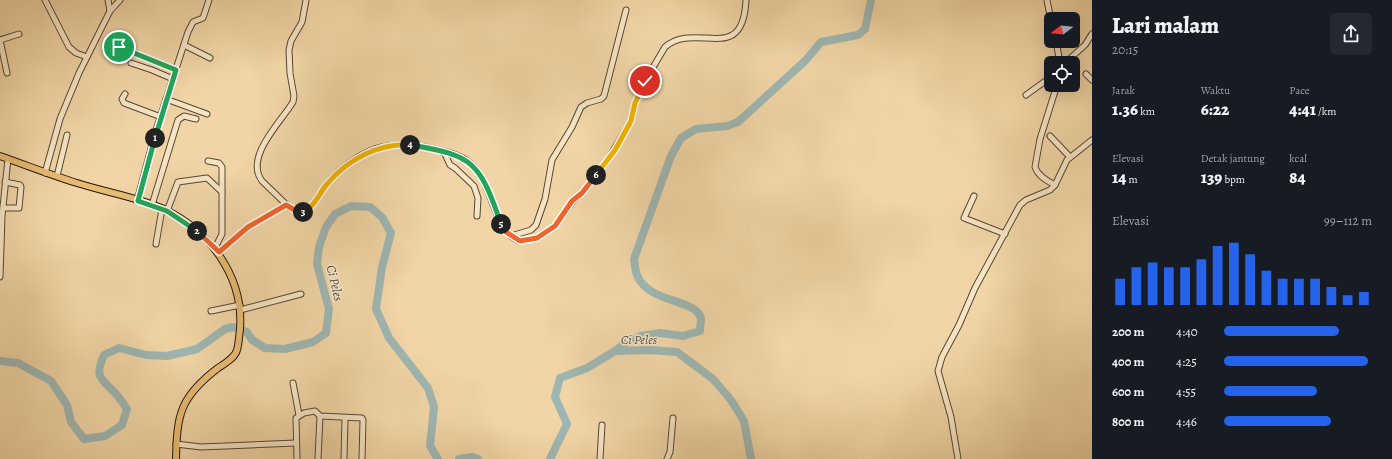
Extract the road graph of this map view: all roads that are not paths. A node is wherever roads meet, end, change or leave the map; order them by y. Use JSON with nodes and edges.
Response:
{"nodes":[{"id":1,"x":45,"y":0,"type":"edge"},
{"id":2,"x":108,"y":0,"type":"edge"},
{"id":3,"x":120,"y":0,"type":"edge"},
{"id":4,"x":209,"y":0,"type":"edge"},
{"id":5,"x":306,"y":0,"type":"edge"},
{"id":6,"x":746,"y":0,"type":"edge"},
{"id":7,"x":1047,"y":0,"type":"edge"},
{"id":8,"x":626,"y":10,"type":"dead end"},
{"id":9,"x":110,"y":11,"type":"junction"},
{"id":10,"x":1049,"y":12,"type":"edge"},
{"id":11,"x":19,"y":34,"type":"dead end"},
{"id":12,"x":1092,"y":34,"type":"edge"},
{"id":13,"x":0,"y":40,"type":"edge"},
{"id":14,"x":184,"y":45,"type":"junction"},
{"id":15,"x":1085,"y":45,"type":"junction"},
{"id":16,"x":1092,"y":45,"type":"edge"},
{"id":17,"x":119,"y":47,"type":"dead end"},
{"id":18,"x":1073,"y":56,"type":"edge"},
{"id":19,"x":87,"y":57,"type":"junction"},
{"id":20,"x":2,"y":58,"type":"edge"},
{"id":21,"x":210,"y":58,"type":"dead end"},
{"id":22,"x":131,"y":64,"type":"dead end"},
{"id":23,"x":176,"y":70,"type":"junction"},
{"id":24,"x":7,"y":74,"type":"dead end"},
{"id":25,"x":1086,"y":74,"type":"dead end"},
{"id":26,"x":173,"y":78,"type":"junction"},
{"id":27,"x":1092,"y":80,"type":"edge"},
{"id":28,"x":1044,"y":82,"type":"edge"},
{"id":29,"x":1055,"y":92,"type":"edge"},
{"id":30,"x":125,"y":94,"type":"dead end"},
{"id":31,"x":1026,"y":95,"type":"dead end"},
{"id":32,"x":166,"y":99,"type":"junction"},
{"id":33,"x":206,"y":114,"type":"dead end"},
{"id":34,"x":161,"y":117,"type":"junction"},
{"id":35,"x":196,"y":119,"type":"dead end"},
{"id":36,"x":67,"y":135,"type":"dead end"},
{"id":37,"x":1050,"y":136,"type":"dead end"},
{"id":38,"x":1092,"y":140,"type":"edge"},
{"id":39,"x":444,"y":152,"type":"junction"},
{"id":40,"x":0,"y":156,"type":"edge"},
{"id":41,"x":1070,"y":157,"type":"junction"},
{"id":42,"x":8,"y":159,"type":"junction"},
{"id":43,"x":208,"y":161,"type":"dead end"},
{"id":44,"x":45,"y":173,"type":"junction"},
{"id":45,"x":57,"y":176,"type":"junction"},
{"id":46,"x":5,"y":182,"type":"junction"},
{"id":47,"x":1055,"y":185,"type":"junction"},
{"id":48,"x":222,"y":192,"type":"junction"},
{"id":49,"x":2,"y":195,"type":"edge"},
{"id":50,"x":974,"y":196,"type":"dead end"},
{"id":51,"x":138,"y":201,"type":"junction"},
{"id":52,"x":152,"y":205,"type":"junction"},
{"id":53,"x":286,"y":205,"type":"junction"},
{"id":54,"x":3,"y":208,"type":"junction"},
{"id":55,"x":164,"y":210,"type":"junction"},
{"id":56,"x":1,"y":216,"type":"edge"},
{"id":57,"x":477,"y":216,"type":"dead end"},
{"id":58,"x":1005,"y":234,"type":"junction"},
{"id":59,"x":511,"y":236,"type":"junction"},
{"id":60,"x":156,"y":244,"type":"dead end"},
{"id":61,"x":1,"y":246,"type":"edge"},
{"id":62,"x":217,"y":250,"type":"junction"},
{"id":63,"x":1,"y":263,"type":"edge"},
{"id":64,"x":0,"y":277,"type":"edge"},
{"id":65,"x":301,"y":294,"type":"dead end"},
{"id":66,"x":240,"y":307,"type":"junction"},
{"id":67,"x":211,"y":311,"type":"dead end"},
{"id":68,"x":292,"y":383,"type":"dead end"},
{"id":69,"x":299,"y":415,"type":"junction"},
{"id":70,"x":320,"y":416,"type":"junction"},
{"id":71,"x":345,"y":418,"type":"junction"},
{"id":72,"x":673,"y":418,"type":"dead end"},
{"id":73,"x":602,"y":425,"type":"dead end"},
{"id":74,"x":296,"y":443,"type":"junction"},
{"id":75,"x":176,"y":444,"type":"junction"},
{"id":76,"x":176,"y":459,"type":"edge"},
{"id":77,"x":297,"y":459,"type":"edge"},
{"id":78,"x":318,"y":459,"type":"edge"},
{"id":79,"x":344,"y":459,"type":"edge"},
{"id":80,"x":362,"y":459,"type":"edge"},
{"id":81,"x":600,"y":459,"type":"edge"},
{"id":82,"x":667,"y":459,"type":"edge"},
{"id":83,"x":958,"y":459,"type":"edge"}],
"edges":[{"from":1,"to":19,"type":"street"},
{"from":2,"to":9,"type":"street"},
{"from":3,"to":9,"type":"street"},
{"from":4,"to":14,"type":"street"},
{"from":5,"to":53,"type":"street"},
{"from":6,"to":59,"type":"street"},
{"from":7,"to":10,"type":"street"},
{"from":8,"to":59,"type":"street"},
{"from":9,"to":19,"type":"street"},
{"from":11,"to":13,"type":"street"},
{"from":12,"to":15,"type":"street"},
{"from":13,"to":20,"type":"street"},
{"from":14,"to":21,"type":"street"},
{"from":14,"to":23,"type":"street"},
{"from":15,"to":16,"type":"street"},
{"from":15,"to":18,"type":"street"},
{"from":17,"to":23,"type":"street"},
{"from":19,"to":44,"type":"street"},
{"from":20,"to":24,"type":"street"},
{"from":22,"to":26,"type":"street"},
{"from":23,"to":26,"type":"street"},
{"from":25,"to":27,"type":"street"},
{"from":26,"to":32,"type":"street"},
{"from":28,"to":31,"type":"street"},
{"from":29,"to":47,"type":"street"},
{"from":30,"to":34,"type":"street"},
{"from":32,"to":33,"type":"street"},
{"from":32,"to":34,"type":"street"},
{"from":34,"to":51,"type":"street"},
{"from":35,"to":52,"type":"street"},
{"from":36,"to":45,"type":"street"},
{"from":37,"to":41,"type":"street"},
{"from":38,"to":41,"type":"street"},
{"from":39,"to":53,"type":"street"},
{"from":39,"to":57,"type":"street"},
{"from":39,"to":59,"type":"street"},
{"from":40,"to":42,"type":"main road"},
{"from":41,"to":47,"type":"street"},
{"from":42,"to":44,"type":"main road"},
{"from":42,"to":46,"type":"street"},
{"from":43,"to":48,"type":"street"},
{"from":44,"to":45,"type":"main road"},
{"from":45,"to":51,"type":"main road"},
{"from":46,"to":49,"type":"street"},
{"from":46,"to":54,"type":"street"},
{"from":47,"to":58,"type":"street"},
{"from":48,"to":55,"type":"street"},
{"from":48,"to":62,"type":"street"},
{"from":49,"to":54,"type":"street"},
{"from":50,"to":58,"type":"street"},
{"from":51,"to":52,"type":"main road"},
{"from":52,"to":55,"type":"main road"},
{"from":53,"to":62,"type":"street"},
{"from":54,"to":56,"type":"street"},
{"from":55,"to":60,"type":"street"},
{"from":55,"to":62,"type":"main road"},
{"from":56,"to":61,"type":"street"},
{"from":58,"to":83,"type":"street"},
{"from":61,"to":63,"type":"street"},
{"from":62,"to":66,"type":"main road"},
{"from":63,"to":64,"type":"street"},
{"from":65,"to":66,"type":"street"},
{"from":66,"to":67,"type":"street"},
{"from":66,"to":75,"type":"main road"},
{"from":68,"to":69,"type":"street"},
{"from":69,"to":70,"type":"street"},
{"from":69,"to":74,"type":"street"},
{"from":70,"to":71,"type":"street"},
{"from":70,"to":78,"type":"street"},
{"from":71,"to":79,"type":"street"},
{"from":71,"to":80,"type":"street"},
{"from":72,"to":82,"type":"street"},
{"from":73,"to":81,"type":"street"},
{"from":74,"to":75,"type":"street"},
{"from":74,"to":77,"type":"street"},
{"from":75,"to":76,"type":"main road"}]}
